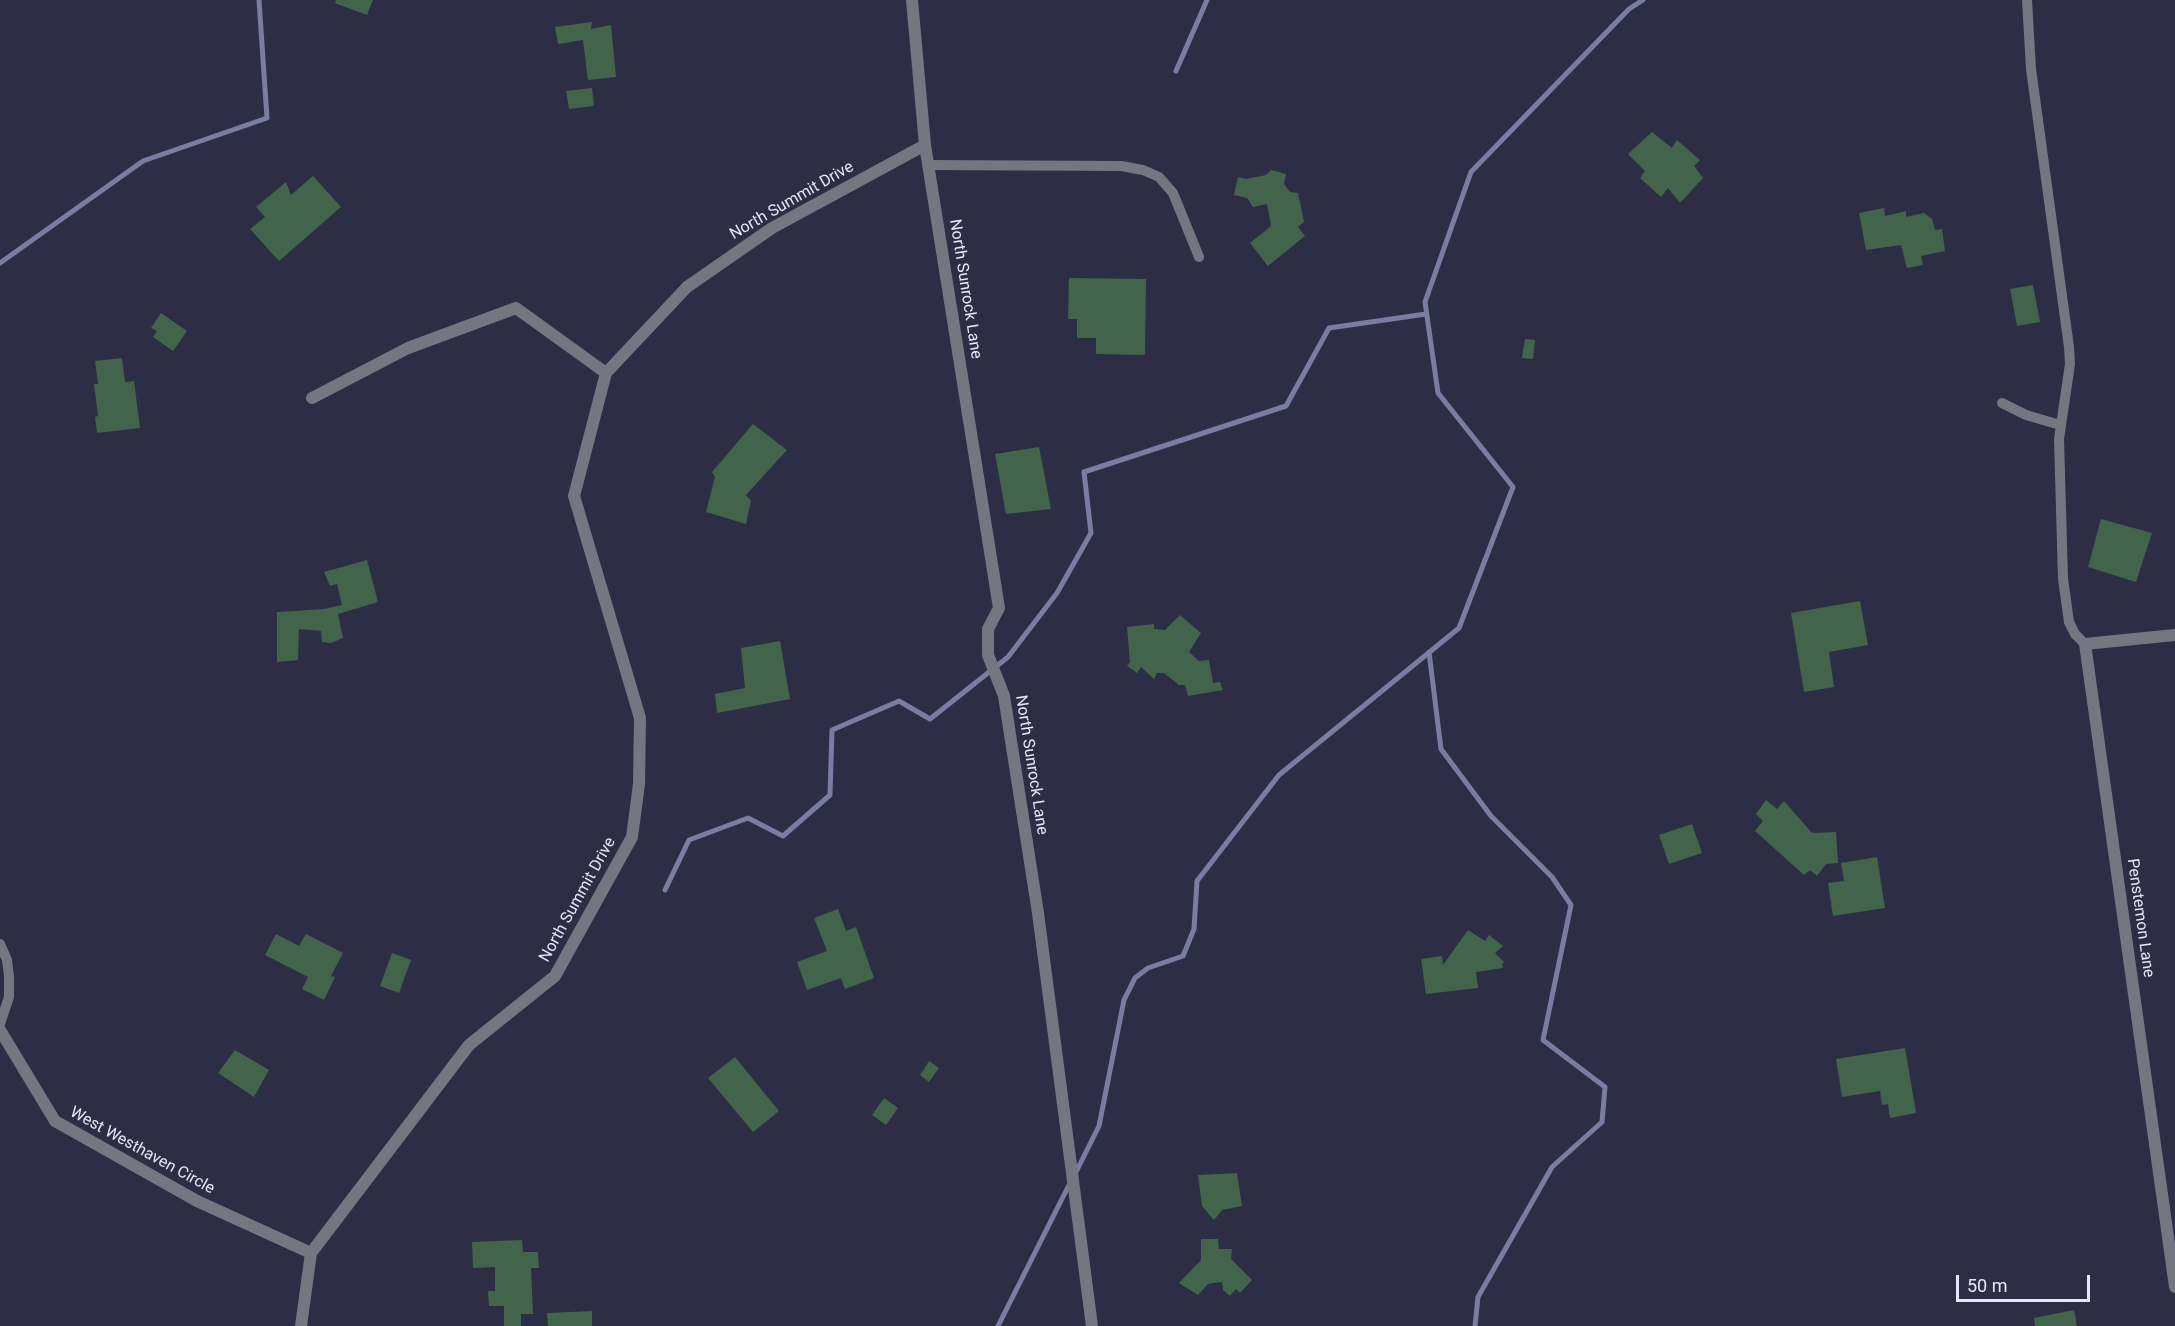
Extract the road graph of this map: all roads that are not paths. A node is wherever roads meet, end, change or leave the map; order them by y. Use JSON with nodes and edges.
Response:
{"nodes":[{"id":1,"x":912,"y":0,"type":"edge"},
{"id":2,"x":2027,"y":0,"type":"edge"},
{"id":3,"x":925,"y":145,"type":"junction"},
{"id":4,"x":929,"y":165,"type":"junction"},
{"id":5,"x":1199,"y":257,"type":"dead end"},
{"id":6,"x":606,"y":373,"type":"junction"},
{"id":7,"x":312,"y":398,"type":"dead end"},
{"id":8,"x":2002,"y":403,"type":"dead end"},
{"id":9,"x":2060,"y":425,"type":"junction"},
{"id":10,"x":2175,"y":635,"type":"edge"},
{"id":11,"x":2085,"y":644,"type":"junction"},
{"id":12,"x":0,"y":944,"type":"edge"},
{"id":13,"x":0,"y":1024,"type":"edge"},
{"id":14,"x":0,"y":1030,"type":"edge"},
{"id":15,"x":311,"y":1253,"type":"junction"},
{"id":16,"x":2175,"y":1287,"type":"edge"},
{"id":17,"x":301,"y":1326,"type":"edge"},
{"id":18,"x":1092,"y":1326,"type":"edge"}],
"edges":[{"from":1,"to":3,"type":"street","name":"North Sunrock Lane"},
{"from":2,"to":9,"type":"lane"},
{"from":3,"to":4,"type":"street","name":"North Sunrock Lane"},
{"from":3,"to":6,"type":"street","name":"North Summit Drive"},
{"from":4,"to":5,"type":"lane"},
{"from":4,"to":18,"type":"street","name":"North Sunrock Lane"},
{"from":6,"to":7,"type":"street"},
{"from":6,"to":15,"type":"street","name":"North Summit Drive"},
{"from":8,"to":9,"type":"lane"},
{"from":9,"to":11,"type":"lane"},
{"from":10,"to":11,"type":"street"},
{"from":11,"to":16,"type":"street","name":"Penstemon Lane"},
{"from":12,"to":13,"type":"lane"},
{"from":14,"to":15,"type":"street","name":"West Westhaven Circle"},
{"from":15,"to":17,"type":"street","name":"North Summit Drive"}]}
